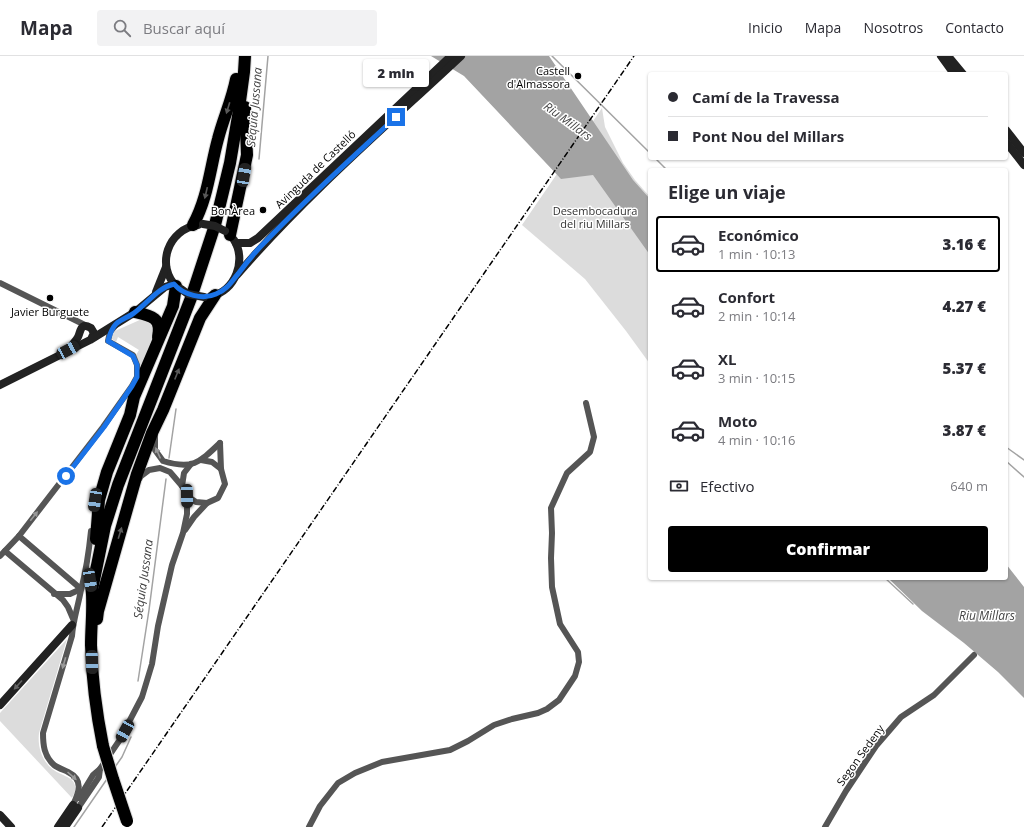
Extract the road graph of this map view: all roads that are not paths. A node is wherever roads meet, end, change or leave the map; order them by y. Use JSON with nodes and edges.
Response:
{"nodes":[{"id":1,"x":239,"y":56,"type":"edge"},
{"id":2,"x":245,"y":56,"type":"edge"},
{"id":3,"x":450,"y":56,"type":"edge"},
{"id":4,"x":461,"y":56,"type":"edge"},
{"id":5,"x":941,"y":56,"type":"edge"},
{"id":6,"x":948,"y":56,"type":"edge"},
{"id":7,"x":244,"y":72,"type":"junction"},
{"id":8,"x":953,"y":72,"type":"edge"},
{"id":9,"x":961,"y":72,"type":"edge"},
{"id":10,"x":1008,"y":133,"type":"edge"},
{"id":11,"x":371,"y":135,"type":"junction"},
{"id":12,"x":1008,"y":145,"type":"edge"},
{"id":13,"x":1024,"y":154,"type":"edge"},
{"id":14,"x":1024,"y":165,"type":"edge"},
{"id":15,"x":198,"y":225,"type":"junction"},
{"id":16,"x":231,"y":237,"type":"junction"},
{"id":17,"x":166,"y":267,"type":"junction"},
{"id":18,"x":237,"y":275,"type":"junction"},
{"id":19,"x":0,"y":282,"type":"edge"},
{"id":20,"x":177,"y":287,"type":"junction"},
{"id":21,"x":154,"y":295,"type":"junction"},
{"id":22,"x":210,"y":296,"type":"junction"},
{"id":23,"x":135,"y":312,"type":"junction"},
{"id":24,"x":69,"y":318,"type":"junction"},
{"id":25,"x":117,"y":323,"type":"junction"},
{"id":26,"x":89,"y":327,"type":"junction"},
{"id":27,"x":84,"y":336,"type":"junction"},
{"id":28,"x":151,"y":357,"type":"junction"},
{"id":29,"x":0,"y":385,"type":"edge"},
{"id":30,"x":586,"y":403,"type":"dead end"},
{"id":31,"x":163,"y":410,"type":"junction"},
{"id":32,"x":201,"y":460,"type":"junction"},
{"id":33,"x":191,"y":464,"type":"junction"},
{"id":34,"x":221,"y":470,"type":"junction"},
{"id":35,"x":182,"y":486,"type":"junction"},
{"id":36,"x":134,"y":488,"type":"junction"},
{"id":37,"x":187,"y":496,"type":"junction"},
{"id":38,"x":207,"y":503,"type":"junction"},
{"id":39,"x":183,"y":533,"type":"junction"},
{"id":40,"x":19,"y":536,"type":"junction"},
{"id":41,"x":5,"y":552,"type":"junction"},
{"id":42,"x":0,"y":556,"type":"edge"},
{"id":43,"x":87,"y":590,"type":"junction"},
{"id":44,"x":54,"y":594,"type":"junction"},
{"id":45,"x":73,"y":623,"type":"junction"},
{"id":46,"x":91,"y":634,"type":"junction"},
{"id":47,"x":974,"y":655,"type":"dead end"},
{"id":48,"x":0,"y":705,"type":"edge"},
{"id":49,"x":76,"y":806,"type":"junction"},
{"id":50,"x":0,"y":816,"type":"edge"},
{"id":51,"x":0,"y":824,"type":"edge"},
{"id":52,"x":128,"y":824,"type":"edge"},
{"id":53,"x":3,"y":827,"type":"edge"},
{"id":54,"x":11,"y":827,"type":"edge"},
{"id":55,"x":58,"y":827,"type":"edge"},
{"id":56,"x":65,"y":827,"type":"edge"},
{"id":57,"x":308,"y":827,"type":"edge"},
{"id":58,"x":825,"y":827,"type":"edge"}],
"edges":[{"from":1,"to":15,"type":"highway","one_way":true},
{"from":2,"to":7,"type":"highway"},
{"from":3,"to":11,"type":"main road"},
{"from":4,"to":11,"type":"main road"},
{"from":5,"to":8,"type":"main road"},
{"from":6,"to":9,"type":"main road"},
{"from":7,"to":16,"type":"highway"},
{"from":7,"to":43,"type":"highway"},
{"from":10,"to":13,"type":"main road"},
{"from":11,"to":16,"type":"main road","name":"Avinguda de Castelló"},
{"from":11,"to":18,"type":"main road","name":"Avinguda de Castelló"},
{"from":12,"to":14,"type":"main road"},
{"from":15,"to":16,"type":"main road","bridge":true},
{"from":15,"to":17,"type":"main road"},
{"from":16,"to":18,"type":"main road"},
{"from":17,"to":20,"type":"main road"},
{"from":17,"to":21,"type":"main road"},
{"from":18,"to":22,"type":"main road"},
{"from":19,"to":24,"type":"street"},
{"from":20,"to":21,"type":"main road"},
{"from":20,"to":22,"type":"main road","bridge":true},
{"from":20,"to":28,"type":"highway"},
{"from":21,"to":23,"type":"main road"},
{"from":31,"to":22,"type":"highway","one_way":true},
{"from":23,"to":25,"type":"main road"},
{"from":23,"to":28,"type":"highway"},
{"from":24,"to":26,"type":"street"},
{"from":24,"to":27,"type":"street"},
{"from":25,"to":26,"type":"main road"},
{"from":25,"to":27,"type":"main road"},
{"from":40,"to":25,"type":"street","one_way":true},
{"from":26,"to":27,"type":"main road"},
{"from":26,"to":27,"type":"main road"},
{"from":27,"to":29,"type":"main road"},
{"from":28,"to":43,"type":"highway"},
{"from":30,"to":57,"type":"street"},
{"from":33,"to":31,"type":"street","one_way":true},
{"from":31,"to":36,"type":"highway"},
{"from":32,"to":33,"type":"street"},
{"from":32,"to":34,"type":"street"},
{"from":32,"to":34,"type":"street"},
{"from":33,"to":35,"type":"street"},
{"from":34,"to":38,"type":"street"},
{"from":35,"to":36,"type":"street"},
{"from":35,"to":37,"type":"street"},
{"from":46,"to":36,"type":"highway","one_way":true},
{"from":37,"to":38,"type":"street"},
{"from":37,"to":39,"type":"street"},
{"from":38,"to":39,"type":"street"},
{"from":39,"to":49,"type":"street"},
{"from":40,"to":41,"type":"street"},
{"from":40,"to":43,"type":"street"},
{"from":41,"to":42,"type":"street"},
{"from":41,"to":44,"type":"street"},
{"from":43,"to":44,"type":"street"},
{"from":43,"to":45,"type":"street"},
{"from":43,"to":46,"type":"highway"},
{"from":44,"to":45,"type":"street"},
{"from":45,"to":48,"type":"main road","one_way":true},
{"from":45,"to":49,"type":"street","one_way":true},
{"from":46,"to":52,"type":"highway","bridge":true},
{"from":47,"to":58,"type":"street","name":"Segon Sedeny"},
{"from":49,"to":55,"type":"main road"},
{"from":49,"to":56,"type":"main road"},
{"from":50,"to":54,"type":"main road"},
{"from":51,"to":53,"type":"main road"}]}
